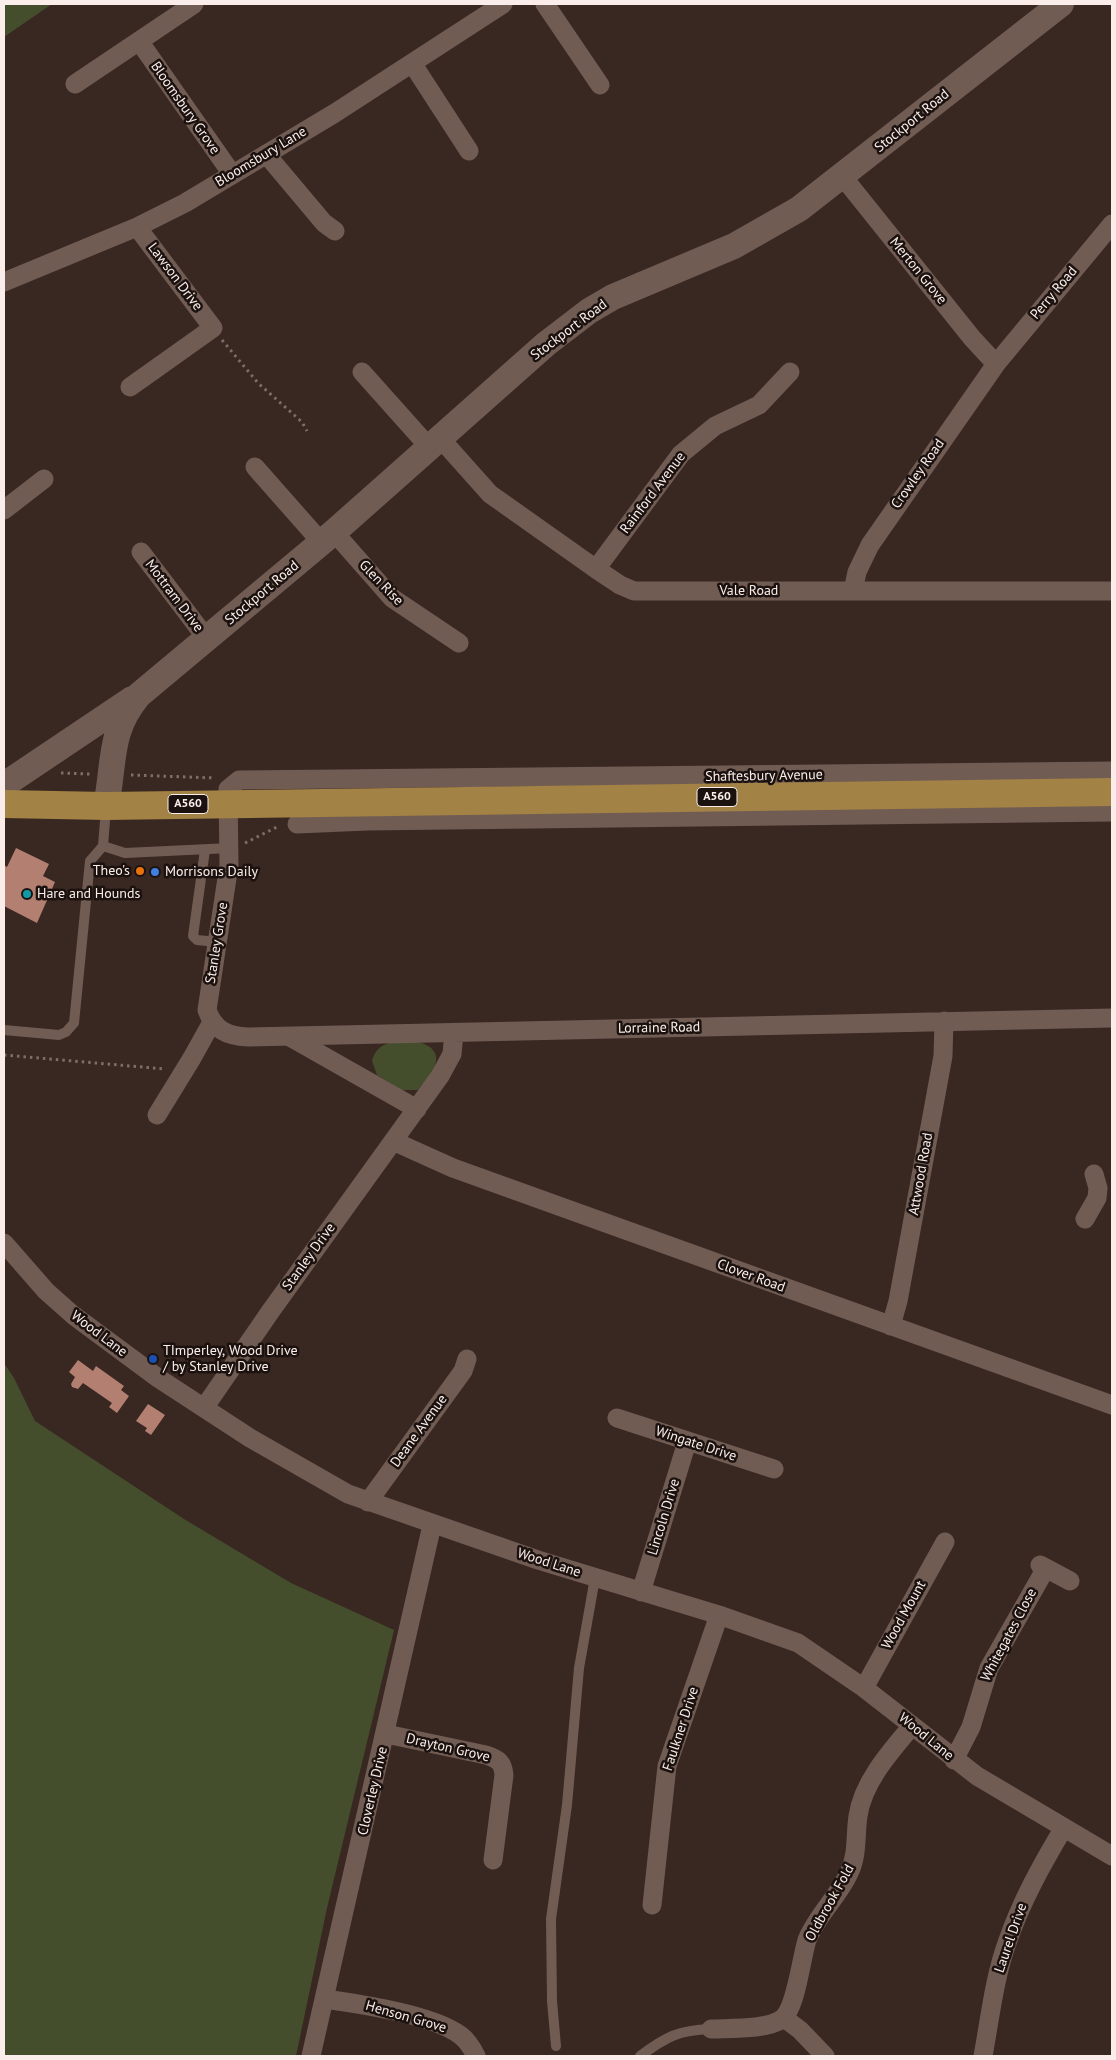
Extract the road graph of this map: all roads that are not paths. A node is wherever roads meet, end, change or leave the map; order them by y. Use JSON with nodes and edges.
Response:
{"nodes":[{"id":1,"x":194,"y":4,"type":"edge"},
{"id":2,"x":503,"y":4,"type":"edge"},
{"id":3,"x":545,"y":4,"type":"edge"},
{"id":4,"x":1061,"y":4,"type":"edge"},
{"id":5,"x":484,"y":9,"type":"edge"},
{"id":6,"x":139,"y":41,"type":"junction"},
{"id":7,"x":412,"y":63,"type":"junction"},
{"id":8,"x":75,"y":84,"type":"dead end"},
{"id":9,"x":600,"y":84,"type":"dead end"},
{"id":10,"x":469,"y":151,"type":"dead end"},
{"id":11,"x":266,"y":154,"type":"junction"},
{"id":12,"x":232,"y":174,"type":"junction"},
{"id":13,"x":843,"y":176,"type":"junction"},
{"id":14,"x":1112,"y":224,"type":"edge"},
{"id":15,"x":137,"y":227,"type":"junction"},
{"id":16,"x":335,"y":231,"type":"dead end"},
{"id":17,"x":4,"y":282,"type":"edge"},
{"id":18,"x":996,"y":364,"type":"junction"},
{"id":19,"x":362,"y":372,"type":"dead end"},
{"id":20,"x":790,"y":372,"type":"dead end"},
{"id":21,"x":130,"y":387,"type":"dead end"},
{"id":22,"x":435,"y":443,"type":"junction"},
{"id":23,"x":254,"y":467,"type":"dead end"},
{"id":24,"x":36,"y":480,"type":"dead end"},
{"id":25,"x":4,"y":510,"type":"edge"},
{"id":26,"x":328,"y":538,"type":"junction"},
{"id":27,"x":141,"y":552,"type":"dead end"},
{"id":28,"x":596,"y":569,"type":"junction"},
{"id":29,"x":1112,"y":590,"type":"edge"},
{"id":30,"x":853,"y":591,"type":"junction"},
{"id":31,"x":207,"y":639,"type":"junction"},
{"id":32,"x":458,"y":643,"type":"dead end"},
{"id":33,"x":139,"y":695,"type":"junction"},
{"id":34,"x":1112,"y":771,"type":"edge"},
{"id":35,"x":4,"y":785,"type":"edge"},
{"id":36,"x":231,"y":792,"type":"junction"},
{"id":37,"x":1112,"y":792,"type":"edge"},
{"id":38,"x":4,"y":804,"type":"edge"},
{"id":39,"x":106,"y":806,"type":"junction"},
{"id":40,"x":301,"y":807,"type":"junction"},
{"id":41,"x":346,"y":812,"type":"junction"},
{"id":42,"x":1112,"y":812,"type":"edge"},
{"id":43,"x":103,"y":846,"type":"junction"},
{"id":44,"x":230,"y":848,"type":"junction"},
{"id":45,"x":205,"y":850,"type":"junction"},
{"id":46,"x":217,"y":942,"type":"junction"},
{"id":47,"x":1112,"y":1018,"type":"edge"},
{"id":48,"x":944,"y":1021,"type":"junction"},
{"id":49,"x":212,"y":1022,"type":"junction"},
{"id":50,"x":4,"y":1030,"type":"edge"},
{"id":51,"x":454,"y":1033,"type":"junction"},
{"id":52,"x":289,"y":1036,"type":"junction"},
{"id":53,"x":417,"y":1108,"type":"junction"},
{"id":54,"x":157,"y":1114,"type":"dead end"},
{"id":55,"x":393,"y":1141,"type":"junction"},
{"id":56,"x":1094,"y":1174,"type":"dead end"},
{"id":57,"x":1105,"y":1200,"type":"edge"},
{"id":58,"x":1085,"y":1219,"type":"dead end"},
{"id":59,"x":4,"y":1243,"type":"edge"},
{"id":60,"x":891,"y":1326,"type":"junction"},
{"id":61,"x":467,"y":1359,"type":"dead end"},
{"id":62,"x":1112,"y":1405,"type":"edge"},
{"id":63,"x":204,"y":1408,"type":"junction"},
{"id":64,"x":617,"y":1418,"type":"dead end"},
{"id":65,"x":686,"y":1442,"type":"junction"},
{"id":66,"x":774,"y":1469,"type":"dead end"},
{"id":67,"x":368,"y":1502,"type":"junction"},
{"id":68,"x":432,"y":1525,"type":"junction"},
{"id":69,"x":945,"y":1542,"type":"dead end"},
{"id":70,"x":595,"y":1578,"type":"junction"},
{"id":71,"x":1070,"y":1581,"type":"dead end"},
{"id":72,"x":641,"y":1592,"type":"junction"},
{"id":73,"x":719,"y":1615,"type":"junction"},
{"id":74,"x":864,"y":1688,"type":"junction"},
{"id":75,"x":912,"y":1726,"type":"junction"},
{"id":76,"x":386,"y":1734,"type":"junction"},
{"id":77,"x":954,"y":1760,"type":"junction"},
{"id":78,"x":1063,"y":1829,"type":"junction"},
{"id":79,"x":1112,"y":1856,"type":"edge"},
{"id":80,"x":493,"y":1860,"type":"dead end"},
{"id":81,"x":654,"y":1906,"type":"dead end"},
{"id":82,"x":324,"y":1998,"type":"junction"},
{"id":83,"x":784,"y":2018,"type":"junction"},
{"id":84,"x":711,"y":2029,"type":"joint"},
{"id":85,"x":556,"y":2046,"type":"dead end"},
{"id":86,"x":311,"y":2056,"type":"edge"},
{"id":87,"x":476,"y":2056,"type":"edge"},
{"id":88,"x":640,"y":2056,"type":"edge"},
{"id":89,"x":825,"y":2056,"type":"edge"},
{"id":90,"x":983,"y":2056,"type":"edge"}],
"edges":[{"from":1,"to":6,"type":"street"},
{"from":2,"to":5,"type":"street","name":"Bloomsbury Lane"},
{"from":3,"to":9,"type":"street"},
{"from":4,"to":13,"type":"main road","name":"Stockport Road"},
{"from":5,"to":7,"type":"street","name":"Bloomsbury Lane"},
{"from":6,"to":8,"type":"street"},
{"from":6,"to":12,"type":"street","name":"Bloomsbury Grove"},
{"from":7,"to":10,"type":"street"},
{"from":7,"to":11,"type":"street","name":"Bloomsbury Lane"},
{"from":11,"to":12,"type":"street","name":"Bloomsbury Lane"},
{"from":11,"to":16,"type":"street"},
{"from":12,"to":15,"type":"street","name":"Bloomsbury Lane"},
{"from":13,"to":18,"type":"street","name":"Merton Grove"},
{"from":13,"to":22,"type":"main road","name":"Stockport Road"},
{"from":14,"to":18,"type":"street","name":"Perry Road"},
{"from":15,"to":17,"type":"street","name":"Bloomsbury Lane"},
{"from":15,"to":21,"type":"street","name":"Lawson Drive"},
{"from":18,"to":30,"type":"street","name":"Crowley Road"},
{"from":19,"to":22,"type":"street","name":"Vale Road"},
{"from":20,"to":28,"type":"street","name":"Rainford Avenue"},
{"from":22,"to":26,"type":"main road","name":"Stockport Road"},
{"from":22,"to":28,"type":"street","name":"Vale Road"},
{"from":23,"to":26,"type":"street","name":"Glen Rise"},
{"from":24,"to":25,"type":"street"},
{"from":26,"to":31,"type":"main road","name":"Stockport Road"},
{"from":26,"to":32,"type":"street","name":"Glen Rise"},
{"from":27,"to":31,"type":"street","name":"Mottram Drive"},
{"from":28,"to":30,"type":"street","name":"Vale Road"},
{"from":29,"to":30,"type":"street","name":"Vale Road"},
{"from":31,"to":33,"type":"main road","name":"Stockport Road"},
{"from":33,"to":35,"type":"main road","name":"Stockport Road"},
{"from":33,"to":39,"type":"main road","name":"Stockport Road"},
{"from":34,"to":40,"type":"street","name":"Shaftesbury Avenue"},
{"from":36,"to":39,"type":"highway","name":"Shaftesbury Avenue","number":"A560"},
{"from":36,"to":40,"type":"highway","name":"Shaftesbury Avenue","number":"A560"},
{"from":36,"to":44,"type":"street","name":"Stanley Grove"},
{"from":37,"to":41,"type":"highway","name":"Shaftesbury Avenue","number":"A560"},
{"from":38,"to":39,"type":"highway","number":"A560"},
{"from":39,"to":43,"type":"lane"},
{"from":40,"to":41,"type":"highway","name":"Shaftesbury Avenue","number":"A560"},
{"from":41,"to":42,"type":"street","name":"Shaftesbury Avenue"},
{"from":43,"to":45,"type":"lane"},
{"from":43,"to":50,"type":"lane"},
{"from":44,"to":45,"type":"lane"},
{"from":44,"to":46,"type":"street","name":"Stanley Grove"},
{"from":45,"to":46,"type":"lane"},
{"from":46,"to":49,"type":"street","name":"Stanley Grove"},
{"from":47,"to":48,"type":"street","name":"Lorraine Road"},
{"from":48,"to":51,"type":"street","name":"Lorraine Road"},
{"from":48,"to":60,"type":"street","name":"Attwood Road"},
{"from":49,"to":52,"type":"street","name":"Lorraine Road"},
{"from":49,"to":54,"type":"street"},
{"from":51,"to":52,"type":"street","name":"Lorraine Road"},
{"from":51,"to":53,"type":"street","name":"Stanley Drive"},
{"from":52,"to":53,"type":"street"},
{"from":53,"to":55,"type":"street","name":"Stanley Drive"},
{"from":55,"to":60,"type":"street","name":"Clover Road"},
{"from":55,"to":63,"type":"street","name":"Stanley Drive"},
{"from":56,"to":57,"type":"street"},
{"from":57,"to":58,"type":"street"},
{"from":59,"to":63,"type":"street","name":"Wood Lane"},
{"from":60,"to":62,"type":"street","name":"Clover Road"},
{"from":61,"to":67,"type":"street","name":"Deane Avenue"},
{"from":63,"to":67,"type":"street","name":"Wood Lane"},
{"from":64,"to":65,"type":"street","name":"Wingate Drive"},
{"from":65,"to":66,"type":"street","name":"Wingate Drive"},
{"from":65,"to":72,"type":"street","name":"Lincoln Drive"},
{"from":67,"to":68,"type":"street","name":"Wood Lane"},
{"from":68,"to":70,"type":"street","name":"Wood Lane"},
{"from":68,"to":76,"type":"street","name":"Cloverley Drive"},
{"from":69,"to":74,"type":"street","name":"Wood Mount"},
{"from":70,"to":72,"type":"street","name":"Wood Lane"},
{"from":70,"to":85,"type":"lane"},
{"from":71,"to":77,"type":"street","name":"Whitegates Close"},
{"from":72,"to":73,"type":"street","name":"Wood Lane"},
{"from":73,"to":74,"type":"street","name":"Wood Lane"},
{"from":73,"to":81,"type":"street","name":"Faulkner Drive"},
{"from":74,"to":75,"type":"street","name":"Wood Lane"},
{"from":75,"to":77,"type":"street","name":"Wood Lane"},
{"from":75,"to":83,"type":"street","name":"Oldbrook Fold"},
{"from":76,"to":80,"type":"street","name":"Drayton Grove"},
{"from":76,"to":82,"type":"street","name":"Cloverley Drive"},
{"from":77,"to":78,"type":"street","name":"Wood Lane"},
{"from":78,"to":79,"type":"street","name":"Wood Lane"},
{"from":78,"to":90,"type":"street","name":"Laurel Drive"},
{"from":82,"to":86,"type":"street","name":"Cloverley Drive"},
{"from":82,"to":87,"type":"street","name":"Henson Grove"},
{"from":83,"to":84,"type":"street"},
{"from":83,"to":89,"type":"street"},
{"from":84,"to":88,"type":"lane"}]}
